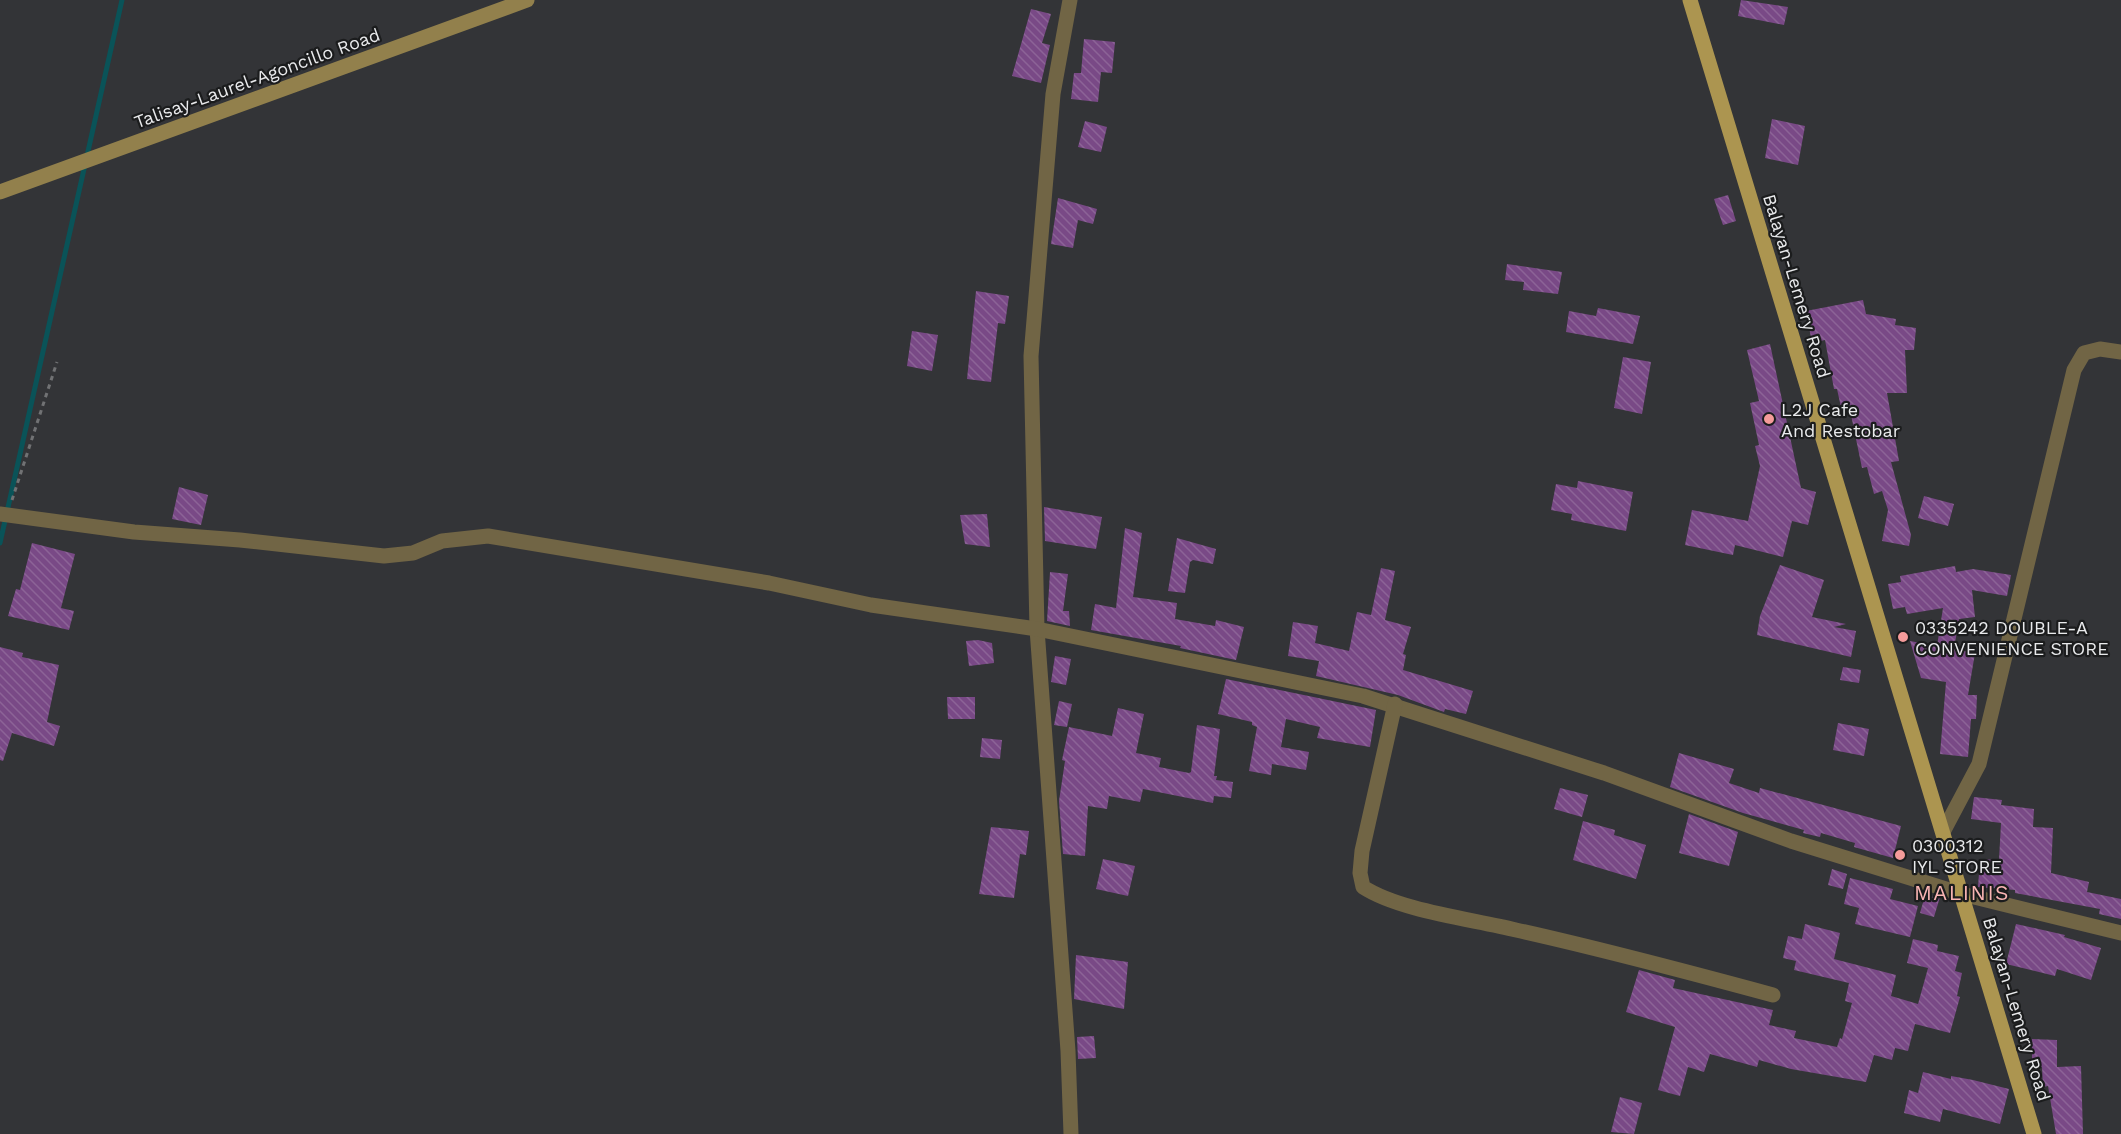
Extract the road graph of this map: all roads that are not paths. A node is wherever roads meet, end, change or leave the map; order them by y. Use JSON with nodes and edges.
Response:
{"nodes":[{"id":1,"x":528,"y":0,"type":"edge"},
{"id":2,"x":1070,"y":0,"type":"edge"},
{"id":3,"x":1690,"y":0,"type":"edge"},
{"id":4,"x":0,"y":192,"type":"edge"},
{"id":5,"x":2121,"y":352,"type":"edge"},
{"id":6,"x":4,"y":514,"type":"edge"},
{"id":7,"x":1037,"y":629,"type":"junction"},
{"id":8,"x":1395,"y":704,"type":"junction"},
{"id":9,"x":1943,"y":832,"type":"junction"},
{"id":10,"x":1962,"y":894,"type":"junction"},
{"id":11,"x":2121,"y":933,"type":"edge"},
{"id":12,"x":1773,"y":995,"type":"dead end"},
{"id":13,"x":1071,"y":1134,"type":"edge"},
{"id":14,"x":2034,"y":1134,"type":"edge"}],
"edges":[{"from":1,"to":4,"type":"main road","name":"Talisay-Laurel-Agoncillo Road"},
{"from":2,"to":7,"type":"street"},
{"from":3,"to":9,"type":"main road","name":"Balayan-Lemery Road"},
{"from":5,"to":9,"type":"street"},
{"from":6,"to":7,"type":"street"},
{"from":7,"to":8,"type":"street"},
{"from":7,"to":13,"type":"street"},
{"from":8,"to":10,"type":"street"},
{"from":8,"to":12,"type":"street"},
{"from":9,"to":10,"type":"main road","name":"Balayan-Lemery Road"},
{"from":10,"to":11,"type":"street"},
{"from":10,"to":14,"type":"main road","name":"Balayan-Lemery Road"}]}
